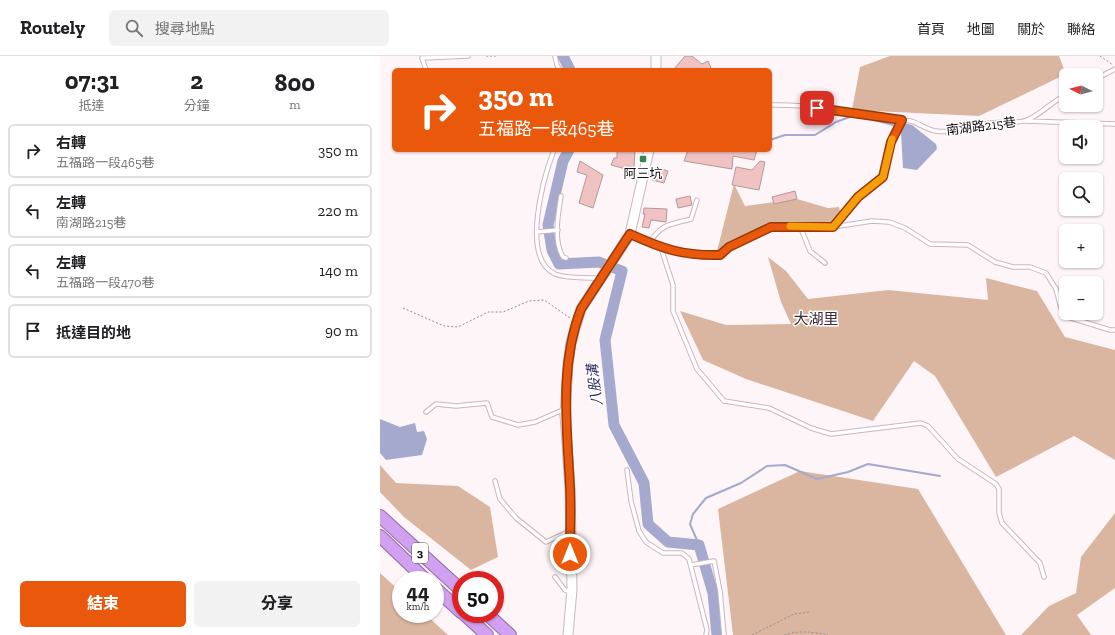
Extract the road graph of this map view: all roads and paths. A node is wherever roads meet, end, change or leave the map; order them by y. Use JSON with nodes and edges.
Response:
{"nodes":[{"id":1,"x":468,"y":56,"type":"edge"},
{"id":2,"x":486,"y":56,"type":"edge"},
{"id":3,"x":497,"y":56,"type":"edge"},
{"id":4,"x":555,"y":56,"type":"edge"},
{"id":5,"x":656,"y":56,"type":"edge"},
{"id":6,"x":1100,"y":56,"type":"edge"},
{"id":7,"x":425,"y":68,"type":"edge"},
{"id":8,"x":559,"y":68,"type":"edge"},
{"id":9,"x":656,"y":68,"type":"edge"},
{"id":10,"x":1115,"y":68,"type":"edge"},
{"id":11,"x":1103,"y":75,"type":"edge"},
{"id":12,"x":1059,"y":100,"type":"edge"},
{"id":13,"x":772,"y":105,"type":"edge"},
{"id":14,"x":902,"y":120,"type":"junction"},
{"id":15,"x":1020,"y":121,"type":"junction"},
{"id":16,"x":1115,"y":124,"type":"edge"},
{"id":17,"x":553,"y":152,"type":"edge"},
{"id":18,"x":649,"y":152,"type":"edge"},
{"id":19,"x":561,"y":196,"type":"dead end"},
{"id":20,"x":697,"y":200,"type":"dead end"},
{"id":21,"x":800,"y":226,"type":"junction"},
{"id":22,"x":833,"y":227,"type":"junction"},
{"id":23,"x":558,"y":230,"type":"junction"},
{"id":24,"x":538,"y":232,"type":"junction"},
{"id":25,"x":630,"y":234,"type":"junction"},
{"id":26,"x":649,"y":243,"type":"junction"},
{"id":27,"x":661,"y":248,"type":"junction"},
{"id":28,"x":566,"y":258,"type":"dead end"},
{"id":29,"x":825,"y":263,"type":"dead end"},
{"id":30,"x":599,"y":280,"type":"junction"},
{"id":31,"x":403,"y":308,"type":"dead end"},
{"id":32,"x":576,"y":321,"type":"junction"},
{"id":33,"x":1115,"y":330,"type":"edge"},
{"id":34,"x":566,"y":408,"type":"junction"},
{"id":35,"x":426,"y":412,"type":"dead end"},
{"id":36,"x":627,"y":470,"type":"dead end"},
{"id":37,"x":496,"y":481,"type":"dead end"},
{"id":38,"x":380,"y":516,"type":"edge"},
{"id":39,"x":570,"y":531,"type":"junction"},
{"id":40,"x":380,"y":536,"type":"edge"},
{"id":41,"x":691,"y":565,"type":"dead end"},
{"id":42,"x":417,"y":571,"type":"edge"},
{"id":43,"x":1044,"y":577,"type":"dead end"},
{"id":44,"x":555,"y":578,"type":"dead end"},
{"id":45,"x":452,"y":582,"type":"edge"},
{"id":46,"x":572,"y":592,"type":"junction"},
{"id":47,"x":444,"y":596,"type":"edge"},
{"id":48,"x":452,"y":604,"type":"edge"},
{"id":49,"x":810,"y":612,"type":"dead end"},
{"id":50,"x":474,"y":623,"type":"edge"},
{"id":51,"x":497,"y":623,"type":"edge"},
{"id":52,"x":487,"y":635,"type":"edge"},
{"id":53,"x":510,"y":635,"type":"edge"},
{"id":54,"x":568,"y":635,"type":"edge"},
{"id":55,"x":706,"y":635,"type":"edge"},
{"id":56,"x":724,"y":635,"type":"edge"},
{"id":57,"x":752,"y":635,"type":"edge"},
{"id":58,"x":784,"y":635,"type":"edge"},
{"id":59,"x":828,"y":635,"type":"edge"}],
"edges":[{"from":1,"to":7,"type":"lane"},
{"from":2,"to":3,"type":"path"},
{"from":4,"to":8,"type":"lane"},
{"from":5,"to":9,"type":"main road"},
{"from":6,"to":10,"type":"path"},
{"from":10,"to":11,"type":"lane"},
{"from":12,"to":15,"type":"lane","name":"南湖路215巷"},
{"from":13,"to":14,"type":"lane","name":"南湖路215巷"},
{"from":14,"to":15,"type":"lane","name":"南湖路215巷"},
{"from":14,"to":22,"type":"lane"},
{"from":15,"to":16,"type":"lane"},
{"from":17,"to":24,"type":"lane"},
{"from":18,"to":25,"type":"main road"},
{"from":19,"to":23,"type":"lane"},
{"from":20,"to":26,"type":"lane"},
{"from":21,"to":22,"type":"lane"},
{"from":21,"to":27,"type":"lane"},
{"from":21,"to":29,"type":"lane"},
{"from":22,"to":33,"type":"lane"},
{"from":23,"to":24,"type":"lane"},
{"from":23,"to":28,"type":"lane"},
{"from":24,"to":30,"type":"lane"},
{"from":25,"to":26,"type":"lane"},
{"from":25,"to":30,"type":"main road"},
{"from":26,"to":27,"type":"lane"},
{"from":27,"to":43,"type":"lane"},
{"from":30,"to":32,"type":"main road"},
{"from":31,"to":32,"type":"path"},
{"from":32,"to":34,"type":"main road"},
{"from":34,"to":35,"type":"lane"},
{"from":34,"to":39,"type":"main road"},
{"from":36,"to":55,"type":"lane"},
{"from":37,"to":39,"type":"lane"},
{"from":38,"to":45,"type":"highway","number":"3"},
{"from":39,"to":46,"type":"main road"},
{"from":40,"to":42,"type":"highway","number":"3"},
{"from":41,"to":56,"type":"lane"},
{"from":44,"to":46,"type":"lane"},
{"from":46,"to":54,"type":"main road"},
{"from":47,"to":48,"type":"highway"},
{"from":49,"to":57,"type":"path"},
{"from":50,"to":52,"type":"highway"},
{"from":51,"to":53,"type":"highway"},
{"from":58,"to":59,"type":"path"}]}
